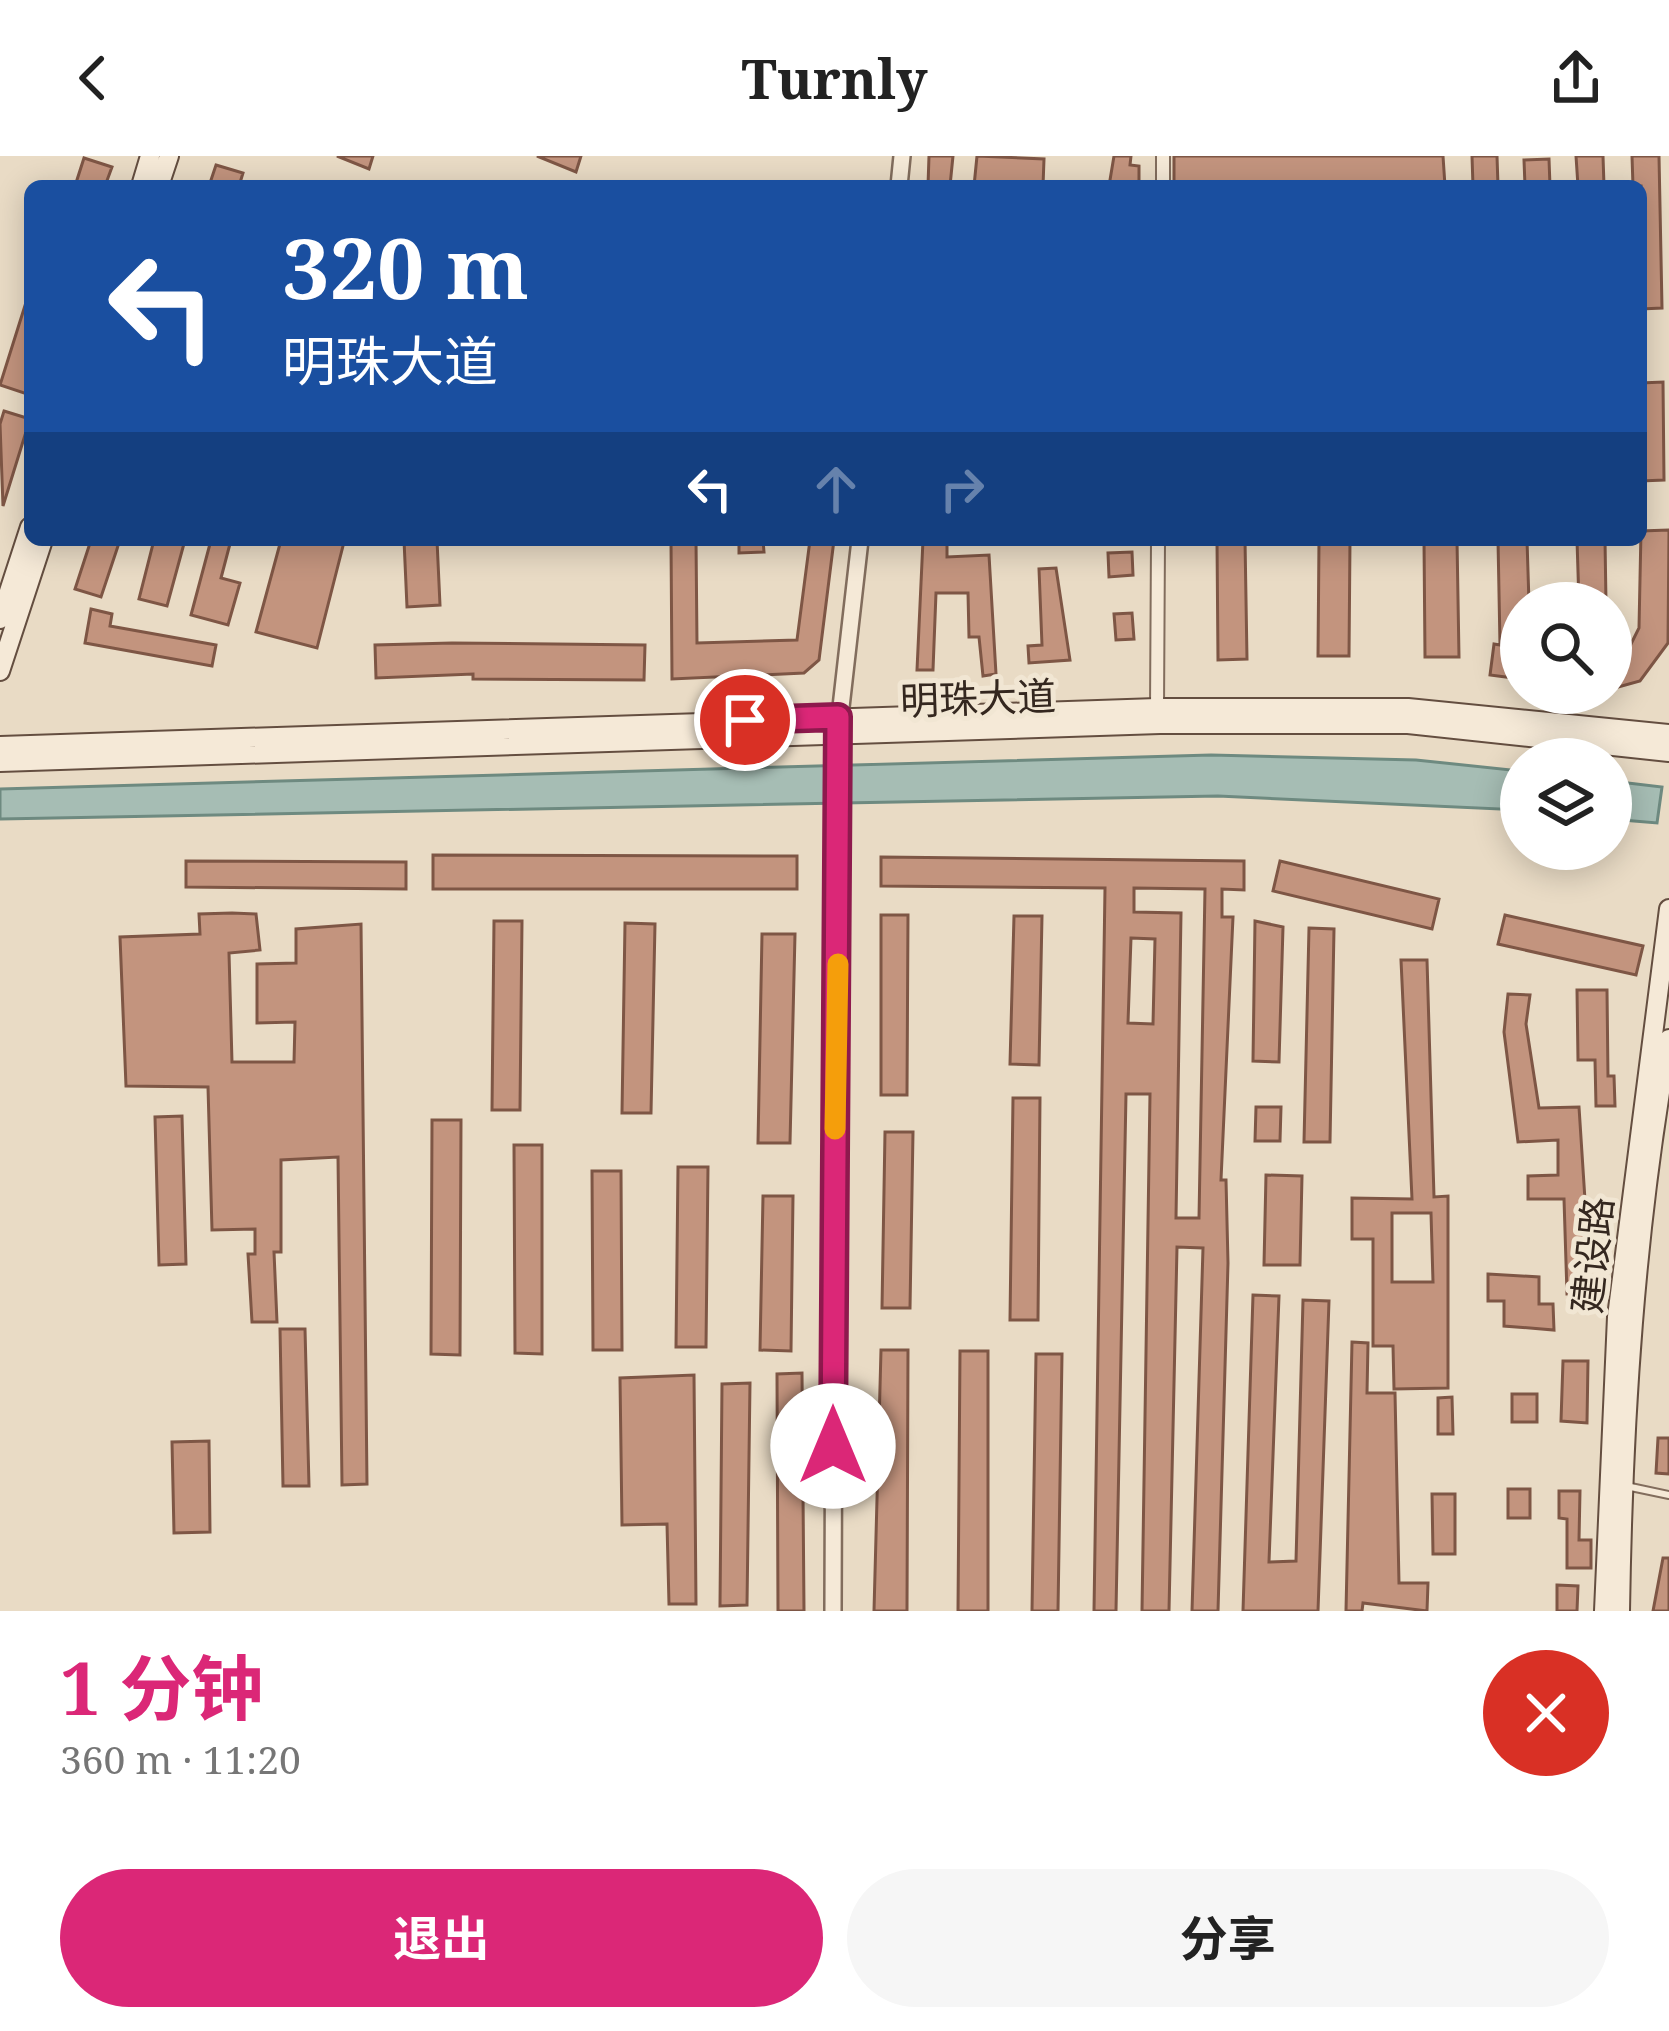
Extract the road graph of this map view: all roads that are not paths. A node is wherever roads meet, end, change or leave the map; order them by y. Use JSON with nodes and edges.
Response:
{"nodes":[{"id":1,"x":24,"y":545,"type":"edge"},
{"id":2,"x":41,"y":546,"type":"edge"},
{"id":3,"x":859,"y":546,"type":"edge"},
{"id":4,"x":1158,"y":546,"type":"edge"},
{"id":5,"x":0,"y":619,"type":"edge"},
{"id":6,"x":0,"y":671,"type":"edge"},
{"id":7,"x":1157,"y":707,"type":"junction"},
{"id":8,"x":837,"y":734,"type":"junction"},
{"id":9,"x":1669,"y":734,"type":"edge"},
{"id":10,"x":0,"y":746,"type":"edge"},
{"id":11,"x":1669,"y":752,"type":"edge"},
{"id":12,"x":0,"y":762,"type":"edge"},
{"id":13,"x":1669,"y":909,"type":"edge"},
{"id":14,"x":1666,"y":961,"type":"edge"},
{"id":15,"x":1669,"y":1039,"type":"edge"},
{"id":16,"x":1614,"y":1484,"type":"junction"},
{"id":17,"x":1669,"y":1496,"type":"edge"},
{"id":18,"x":833,"y":1611,"type":"edge"},
{"id":19,"x":1604,"y":1611,"type":"edge"},
{"id":20,"x":1620,"y":1611,"type":"edge"}],
"edges":[{"from":1,"to":5,"type":"main road"},
{"from":2,"to":6,"type":"main road"},
{"from":3,"to":8,"type":"street"},
{"from":4,"to":7,"type":"street"},
{"from":7,"to":8,"type":"main road","name":"明珠大道"},
{"from":7,"to":9,"type":"main road","name":"明珠大道"},
{"from":8,"to":10,"type":"main road","name":"明珠大道"},
{"from":8,"to":11,"type":"main road","name":"明珠大道"},
{"from":8,"to":12,"type":"main road","name":"明珠大道"},
{"from":8,"to":18,"type":"street"},
{"from":13,"to":14,"type":"main road","name":"建设路"},
{"from":14,"to":16,"type":"main road","name":"建设路"},
{"from":15,"to":16,"type":"main road","name":"建设路"},
{"from":16,"to":17,"type":"lane"},
{"from":16,"to":19,"type":"main road","name":"建设路"},
{"from":16,"to":20,"type":"main road","name":"建设路"}]}
